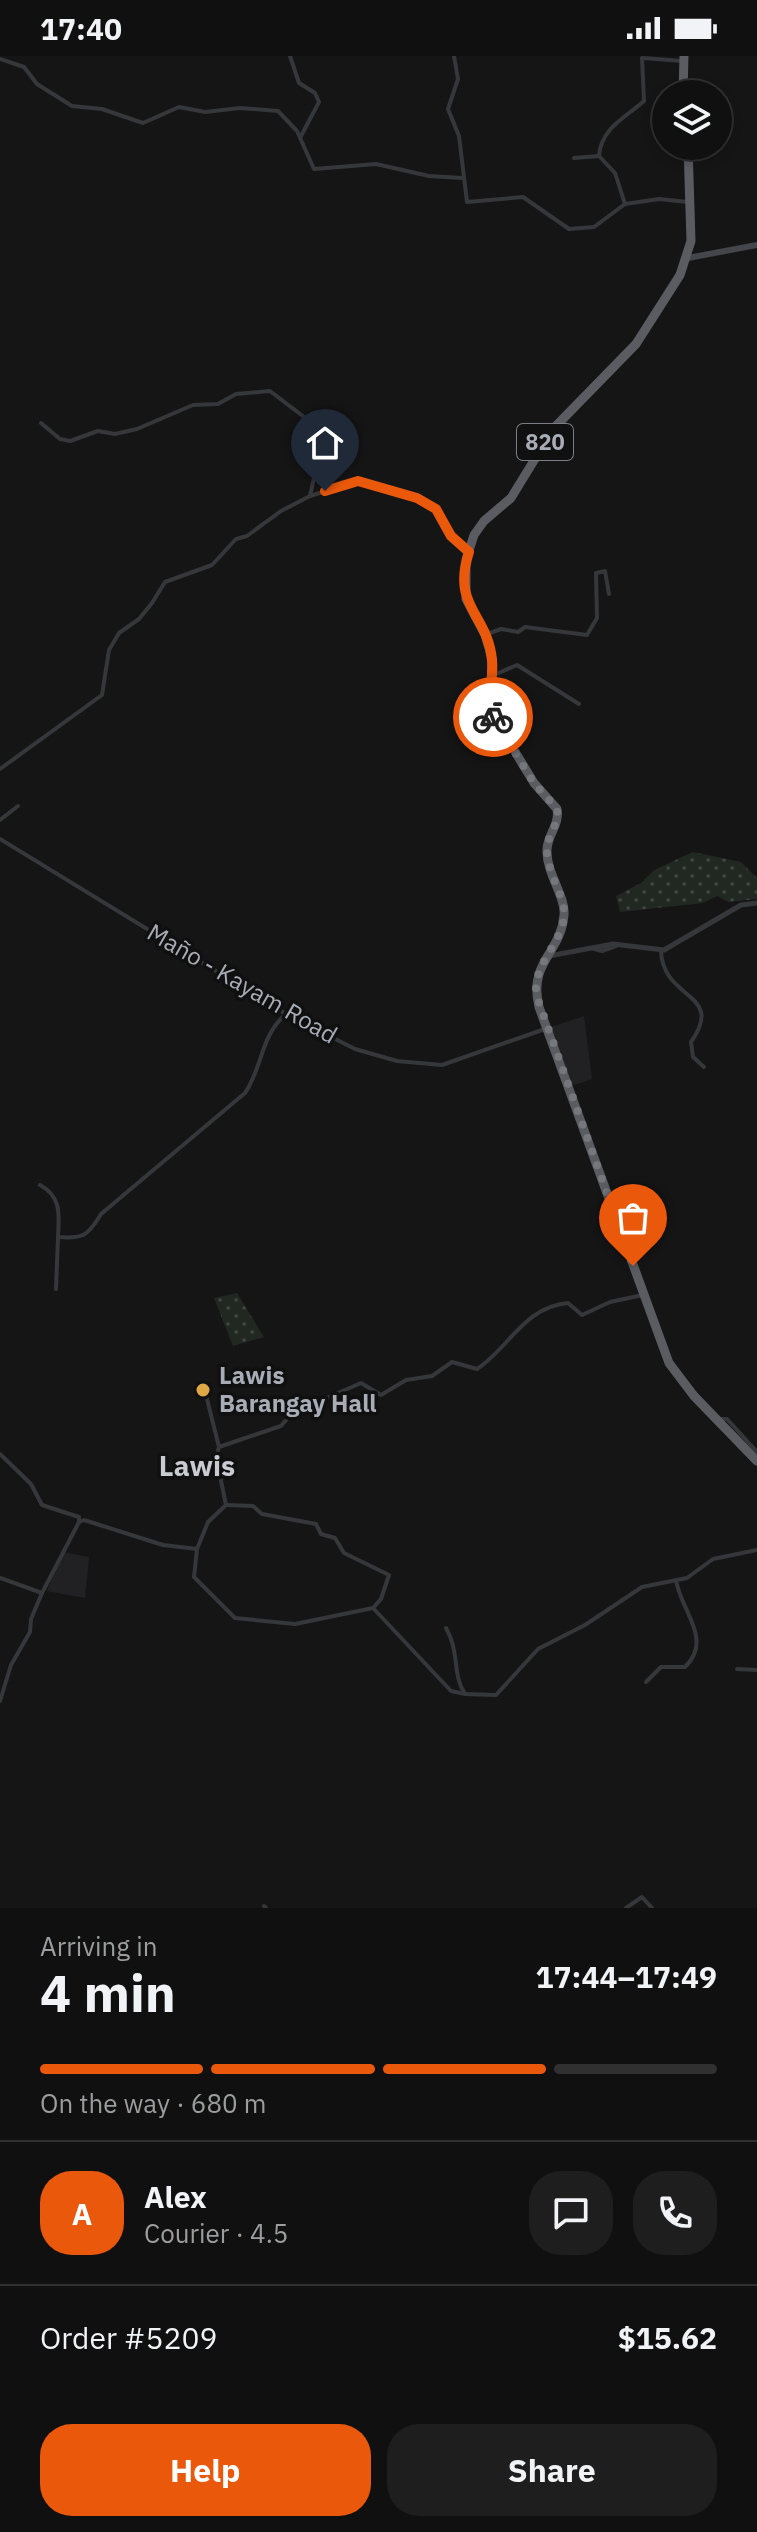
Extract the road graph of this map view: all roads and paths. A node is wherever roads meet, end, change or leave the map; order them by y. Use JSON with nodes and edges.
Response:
{"nodes":[{"id":1,"x":290,"y":56,"type":"edge"},
{"id":2,"x":454,"y":56,"type":"edge"},
{"id":3,"x":641,"y":57,"type":"edge"},
{"id":4,"x":684,"y":58,"type":"edge"},
{"id":5,"x":0,"y":59,"type":"edge"},
{"id":6,"x":683,"y":80,"type":"edge"},
{"id":7,"x":300,"y":138,"type":"junction"},
{"id":8,"x":599,"y":156,"type":"junction"},
{"id":9,"x":574,"y":158,"type":"dead end"},
{"id":10,"x":688,"y":160,"type":"edge"},
{"id":11,"x":462,"y":178,"type":"junction"},
{"id":12,"x":690,"y":202,"type":"junction"},
{"id":13,"x":625,"y":204,"type":"junction"},
{"id":14,"x":757,"y":245,"type":"edge"},
{"id":15,"x":688,"y":258,"type":"junction"},
{"id":16,"x":41,"y":423,"type":"dead end"},
{"id":17,"x":310,"y":496,"type":"junction"},
{"id":18,"x":469,"y":552,"type":"junction"},
{"id":19,"x":609,"y":594,"type":"dead end"},
{"id":20,"x":485,"y":635,"type":"junction"},
{"id":21,"x":492,"y":676,"type":"junction"},
{"id":22,"x":579,"y":704,"type":"dead end"},
{"id":23,"x":0,"y":769,"type":"edge"},
{"id":24,"x":18,"y":806,"type":"dead end"},
{"id":25,"x":0,"y":820,"type":"edge"},
{"id":26,"x":0,"y":839,"type":"edge"},
{"id":27,"x":757,"y":903,"type":"edge"},
{"id":28,"x":661,"y":951,"type":"junction"},
{"id":29,"x":544,"y":957,"type":"junction"},
{"id":30,"x":286,"y":1014,"type":"junction"},
{"id":31,"x":547,"y":1029,"type":"junction"},
{"id":32,"x":704,"y":1067,"type":"dead end"},
{"id":33,"x":40,"y":1185,"type":"dead end"},
{"id":34,"x":58,"y":1237,"type":"junction"},
{"id":35,"x":56,"y":1289,"type":"dead end"},
{"id":36,"x":643,"y":1295,"type":"junction"},
{"id":37,"x":206,"y":1395,"type":"dead end"},
{"id":38,"x":717,"y":1419,"type":"junction"},
{"id":39,"x":219,"y":1447,"type":"junction"},
{"id":40,"x":757,"y":1452,"type":"edge"},
{"id":41,"x":0,"y":1454,"type":"edge"},
{"id":42,"x":757,"y":1461,"type":"edge"},
{"id":43,"x":226,"y":1505,"type":"junction"},
{"id":44,"x":79,"y":1522,"type":"junction"},
{"id":45,"x":197,"y":1549,"type":"junction"},
{"id":46,"x":757,"y":1550,"type":"edge"},
{"id":47,"x":0,"y":1578,"type":"edge"},
{"id":48,"x":676,"y":1580,"type":"junction"},
{"id":49,"x":42,"y":1593,"type":"junction"},
{"id":50,"x":373,"y":1608,"type":"junction"},
{"id":51,"x":446,"y":1628,"type":"dead end"},
{"id":52,"x":737,"y":1669,"type":"dead end"},
{"id":53,"x":757,"y":1670,"type":"edge"},
{"id":54,"x":646,"y":1682,"type":"dead end"},
{"id":55,"x":465,"y":1694,"type":"junction"},
{"id":56,"x":0,"y":1701,"type":"edge"},
{"id":57,"x":626,"y":1908,"type":"edge"},
{"id":58,"x":652,"y":1908,"type":"edge"}],
"edges":[{"from":1,"to":7,"type":"street"},
{"from":2,"to":11,"type":"street"},
{"from":3,"to":4,"type":"street"},
{"from":3,"to":8,"type":"street"},
{"from":4,"to":6,"type":"highway"},
{"from":5,"to":7,"type":"street"},
{"from":7,"to":11,"type":"street"},
{"from":8,"to":9,"type":"street"},
{"from":8,"to":13,"type":"street"},
{"from":10,"to":12,"type":"highway","number":"820"},
{"from":11,"to":13,"type":"street"},
{"from":12,"to":13,"type":"street"},
{"from":12,"to":15,"type":"highway","number":"820"},
{"from":14,"to":15,"type":"main road"},
{"from":15,"to":18,"type":"highway","number":"820"},
{"from":16,"to":17,"type":"street"},
{"from":17,"to":18,"type":"street"},
{"from":17,"to":23,"type":"street"},
{"from":18,"to":20,"type":"highway","number":"820"},
{"from":19,"to":20,"type":"street"},
{"from":20,"to":21,"type":"highway","number":"820"},
{"from":21,"to":22,"type":"street"},
{"from":21,"to":29,"type":"highway","number":"820"},
{"from":24,"to":25,"type":"street"},
{"from":26,"to":30,"type":"street","name":"Maño - Kayam Road"},
{"from":27,"to":28,"type":"street"},
{"from":28,"to":29,"type":"street"},
{"from":28,"to":32,"type":"street"},
{"from":29,"to":31,"type":"highway","number":"820"},
{"from":30,"to":31,"type":"street","name":"Maño - Kayam Road"},
{"from":30,"to":34,"type":"street"},
{"from":31,"to":36,"type":"highway","number":"820"},
{"from":33,"to":34,"type":"street"},
{"from":34,"to":35,"type":"street"},
{"from":36,"to":38,"type":"highway","number":"820"},
{"from":36,"to":39,"type":"street"},
{"from":37,"to":39,"type":"street"},
{"from":38,"to":40,"type":"street"},
{"from":38,"to":42,"type":"highway","number":"820"},
{"from":39,"to":43,"type":"street"},
{"from":41,"to":44,"type":"street"},
{"from":43,"to":45,"type":"street"},
{"from":43,"to":50,"type":"street"},
{"from":44,"to":45,"type":"street"},
{"from":44,"to":49,"type":"street"},
{"from":45,"to":50,"type":"street"},
{"from":46,"to":48,"type":"street"},
{"from":47,"to":49,"type":"street"},
{"from":48,"to":54,"type":"street"},
{"from":48,"to":55,"type":"street"},
{"from":49,"to":56,"type":"street"},
{"from":50,"to":55,"type":"street"},
{"from":51,"to":55,"type":"street"},
{"from":52,"to":53,"type":"street"},
{"from":57,"to":58,"type":"street"}]}
